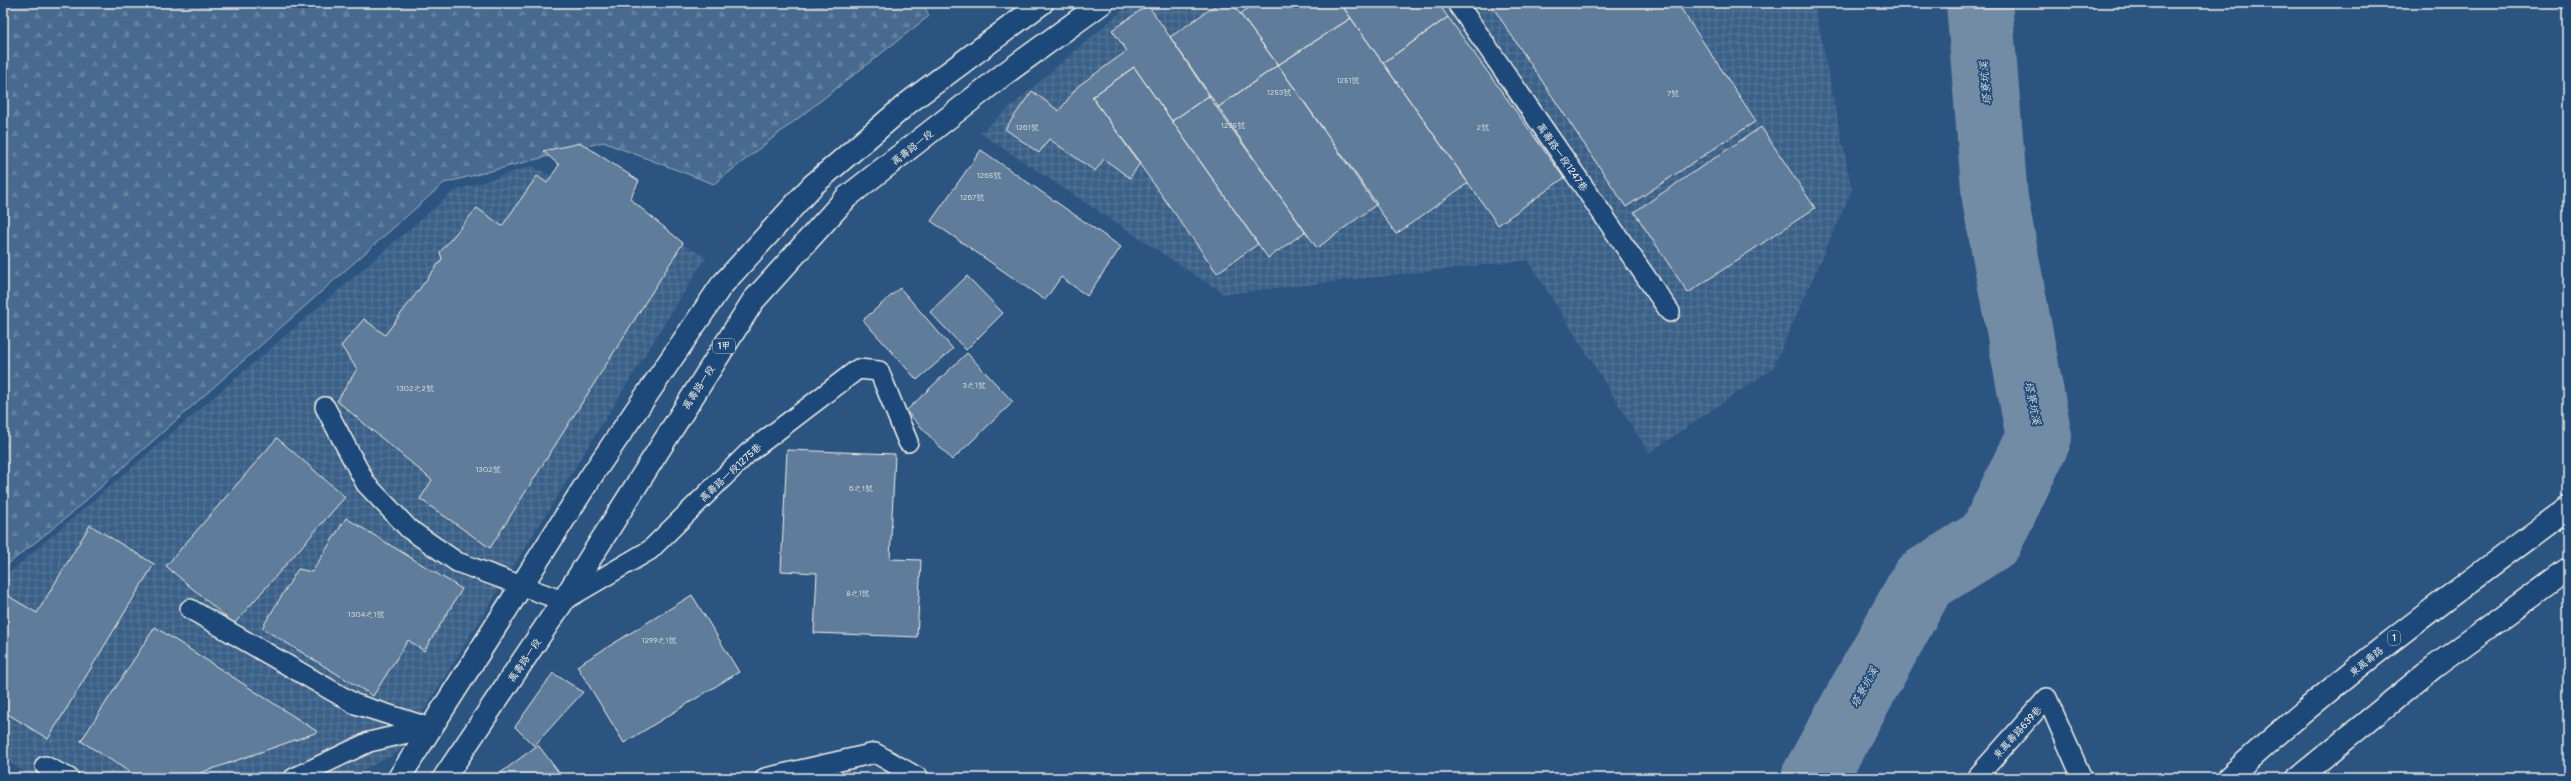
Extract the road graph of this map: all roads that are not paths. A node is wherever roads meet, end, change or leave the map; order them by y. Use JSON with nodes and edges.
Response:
{"nodes":[{"id":1,"x":1042,"y":3,"type":"edge"},
{"id":2,"x":1102,"y":3,"type":"edge"},
{"id":3,"x":1457,"y":3,"type":"edge"},
{"id":4,"x":1670,"y":312,"type":"dead end"},
{"id":5,"x":325,"y":407,"type":"dead end"},
{"id":6,"x":908,"y":442,"type":"dead end"},
{"id":7,"x":2568,"y":508,"type":"edge"},
{"id":8,"x":2568,"y":569,"type":"edge"},
{"id":9,"x":521,"y":584,"type":"junction"},
{"id":10,"x":563,"y":601,"type":"junction"},
{"id":11,"x":190,"y":609,"type":"dead end"},
{"id":12,"x":430,"y":728,"type":"junction"},
{"id":13,"x":45,"y":766,"type":"dead end"},
{"id":14,"x":69,"y":778,"type":"edge"},
{"id":15,"x":294,"y":778,"type":"edge"},
{"id":16,"x":399,"y":778,"type":"edge"},
{"id":17,"x":444,"y":778,"type":"edge"},
{"id":18,"x":765,"y":778,"type":"edge"},
{"id":19,"x":919,"y":778,"type":"edge"},
{"id":20,"x":1976,"y":778,"type":"edge"},
{"id":21,"x":2082,"y":778,"type":"edge"},
{"id":22,"x":2228,"y":778,"type":"edge"},
{"id":23,"x":2298,"y":778,"type":"edge"}],
"edges":[{"from":1,"to":9,"type":"main road"},
{"from":2,"to":10,"type":"main road","name":"萬壽路一段","number":"1甲"},
{"from":3,"to":4,"type":"lane","name":"萬壽路一段1247巷"},
{"from":5,"to":9,"type":"lane"},
{"from":6,"to":10,"type":"lane","name":"萬壽路一段1275巷"},
{"from":7,"to":22,"type":"main road","name":"東萬壽路","number":"1"},
{"from":8,"to":23,"type":"main road"},
{"from":9,"to":10,"type":"lane"},
{"from":9,"to":12,"type":"main road"},
{"from":10,"to":17,"type":"main road","name":"萬壽路一段","number":"1甲"},
{"from":11,"to":12,"type":"lane"},
{"from":12,"to":15,"type":"lane"},
{"from":12,"to":16,"type":"main road"},
{"from":13,"to":14,"type":"lane"},
{"from":18,"to":19,"type":"lane"},
{"from":20,"to":21,"type":"lane","name":"東萬壽路639巷"}]}
